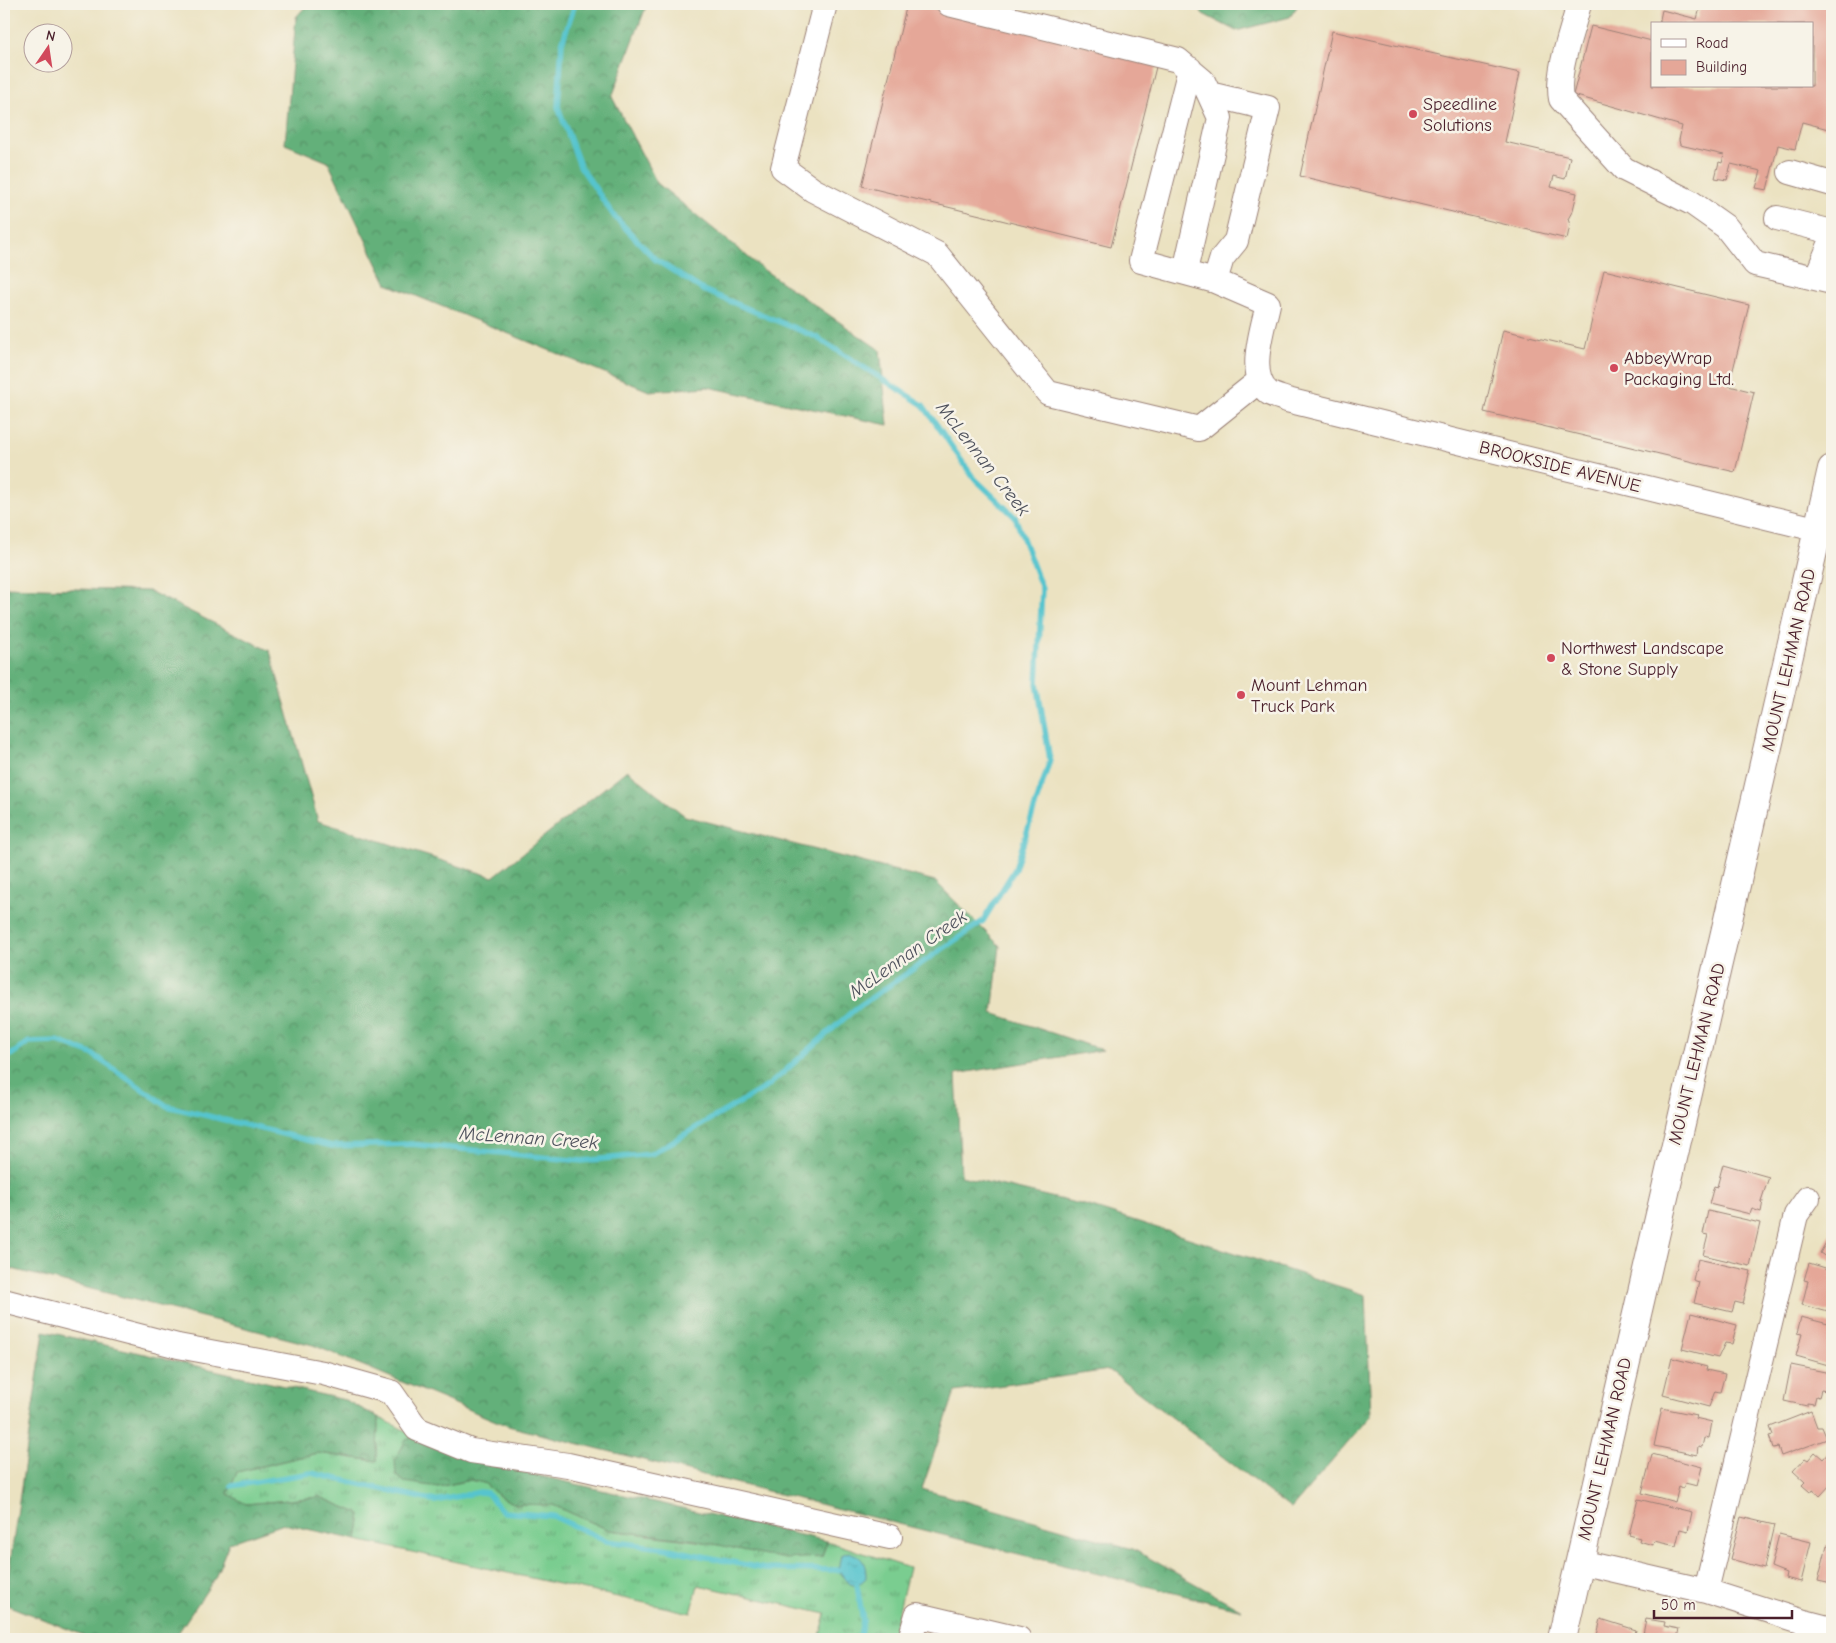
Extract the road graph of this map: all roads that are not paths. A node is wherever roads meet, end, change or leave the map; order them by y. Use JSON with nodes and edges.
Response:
{"nodes":[{"id":1,"x":825,"y":4,"type":"edge"},
{"id":2,"x":949,"y":4,"type":"edge"},
{"id":3,"x":1579,"y":4,"type":"edge"},
{"id":4,"x":1190,"y":69,"type":"junction"},
{"id":5,"x":1209,"y":94,"type":"junction"},
{"id":6,"x":1790,"y":172,"type":"dead end"},
{"id":7,"x":1832,"y":184,"type":"edge"},
{"id":8,"x":1777,"y":218,"type":"dead end"},
{"id":9,"x":1832,"y":232,"type":"edge"},
{"id":10,"x":1832,"y":240,"type":"edge"},
{"id":11,"x":1185,"y":271,"type":"junction"},
{"id":12,"x":1824,"y":280,"type":"edge"},
{"id":13,"x":1215,"y":281,"type":"junction"},
{"id":14,"x":1260,"y":381,"type":"junction"},
{"id":15,"x":1832,"y":469,"type":"edge"},
{"id":16,"x":1825,"y":532,"type":"edge"},
{"id":17,"x":1808,"y":1198,"type":"dead end"},
{"id":18,"x":4,"y":1301,"type":"edge"},
{"id":19,"x":890,"y":1537,"type":"dead end"},
{"id":20,"x":1580,"y":1562,"type":"junction"},
{"id":21,"x":1706,"y":1591,"type":"junction"},
{"id":22,"x":1832,"y":1629,"type":"edge"},
{"id":23,"x":910,"y":1639,"type":"edge"},
{"id":24,"x":1018,"y":1639,"type":"edge"},
{"id":25,"x":1562,"y":1639,"type":"edge"}],
"edges":[{"from":1,"to":14,"type":"street"},
{"from":2,"to":4,"type":"street"},
{"from":3,"to":12,"type":"street"},
{"from":4,"to":5,"type":"street"},
{"from":4,"to":11,"type":"street"},
{"from":5,"to":11,"type":"street"},
{"from":5,"to":13,"type":"street"},
{"from":6,"to":7,"type":"street"},
{"from":8,"to":9,"type":"street"},
{"from":10,"to":12,"type":"street"},
{"from":11,"to":13,"type":"street"},
{"from":13,"to":14,"type":"street"},
{"from":14,"to":16,"type":"street","name":"BROOKSIDE AVENUE"},
{"from":15,"to":16,"type":"main road","name":"MOUNT LEHMAN ROAD"},
{"from":16,"to":20,"type":"main road","name":"MOUNT LEHMAN ROAD"},
{"from":17,"to":21,"type":"street"},
{"from":18,"to":19,"type":"street"},
{"from":20,"to":21,"type":"street"},
{"from":20,"to":25,"type":"main road","name":"MOUNT LEHMAN ROAD"},
{"from":21,"to":22,"type":"street"},
{"from":23,"to":24,"type":"street"}]}
